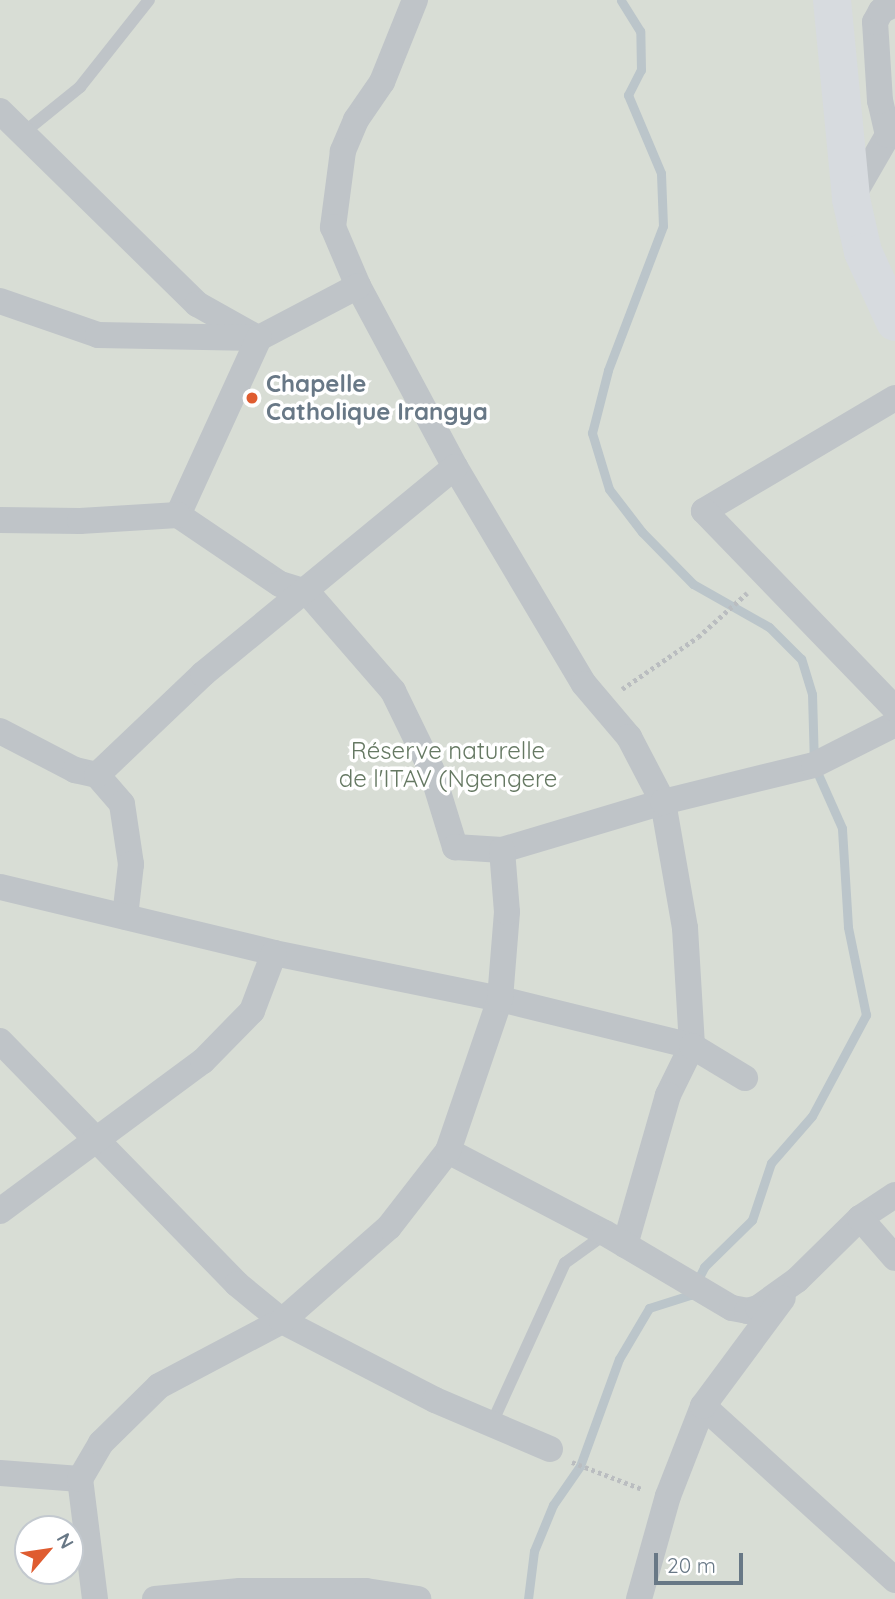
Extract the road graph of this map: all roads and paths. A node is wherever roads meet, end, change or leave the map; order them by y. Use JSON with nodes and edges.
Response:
{"nodes":[{"id":1,"x":149,"y":0,"type":"edge"},
{"id":2,"x":415,"y":0,"type":"edge"},
{"id":3,"x":832,"y":0,"type":"edge"},
{"id":4,"x":895,"y":4,"type":"edge"},
{"id":5,"x":0,"y":111,"type":"edge"},
{"id":6,"x":22,"y":134,"type":"junction"},
{"id":7,"x":892,"y":144,"type":"edge"},
{"id":8,"x":851,"y":199,"type":"junction"},
{"id":9,"x":358,"y":286,"type":"junction"},
{"id":10,"x":0,"y":301,"type":"edge"},
{"id":11,"x":895,"y":322,"type":"edge"},
{"id":12,"x":259,"y":338,"type":"junction"},
{"id":13,"x":895,"y":398,"type":"edge"},
{"id":14,"x":455,"y":467,"type":"junction"},
{"id":15,"x":177,"y":515,"type":"junction"},
{"id":16,"x":0,"y":520,"type":"edge"},
{"id":17,"x":768,"y":578,"type":"junction"},
{"id":18,"x":307,"y":592,"type":"junction"},
{"id":19,"x":603,"y":706,"type":"junction"},
{"id":20,"x":895,"y":709,"type":"edge"},
{"id":21,"x":895,"y":724,"type":"edge"},
{"id":22,"x":0,"y":732,"type":"edge"},
{"id":23,"x":97,"y":775,"type":"junction"},
{"id":24,"x":663,"y":802,"type":"junction"},
{"id":25,"x":502,"y":850,"type":"junction"},
{"id":26,"x":0,"y":887,"type":"edge"},
{"id":27,"x":125,"y":917,"type":"junction"},
{"id":28,"x":274,"y":953,"type":"junction"},
{"id":29,"x":500,"y":999,"type":"junction"},
{"id":30,"x":0,"y":1041,"type":"edge"},
{"id":31,"x":692,"y":1046,"type":"junction"},
{"id":32,"x":745,"y":1078,"type":"dead end"},
{"id":33,"x":98,"y":1142,"type":"junction"},
{"id":34,"x":448,"y":1151,"type":"junction"},
{"id":35,"x":895,"y":1195,"type":"edge"},
{"id":36,"x":0,"y":1211,"type":"edge"},
{"id":37,"x":860,"y":1218,"type":"junction"},
{"id":38,"x":615,"y":1239,"type":"junction"},
{"id":39,"x":895,"y":1258,"type":"edge"},
{"id":40,"x":797,"y":1280,"type":"junction"},
{"id":41,"x":282,"y":1321,"type":"junction"},
{"id":42,"x":703,"y":1406,"type":"junction"},
{"id":43,"x":492,"y":1423,"type":"junction"},
{"id":44,"x":550,"y":1450,"type":"joint"},
{"id":45,"x":0,"y":1473,"type":"edge"},
{"id":46,"x":79,"y":1479,"type":"junction"},
{"id":47,"x":667,"y":1496,"type":"junction"},
{"id":48,"x":895,"y":1580,"type":"edge"},
{"id":49,"x":95,"y":1599,"type":"edge"},
{"id":50,"x":155,"y":1599,"type":"edge"},
{"id":51,"x":418,"y":1599,"type":"edge"},
{"id":52,"x":639,"y":1599,"type":"edge"}],
"edges":[{"from":1,"to":6,"type":"lane"},
{"from":2,"to":9,"type":"street"},
{"from":3,"to":8,"type":"highway"},
{"from":4,"to":7,"type":"street"},
{"from":5,"to":6,"type":"street"},
{"from":6,"to":12,"type":"street"},
{"from":7,"to":8,"type":"street"},
{"from":8,"to":11,"type":"highway"},
{"from":9,"to":12,"type":"street"},
{"from":9,"to":14,"type":"street"},
{"from":10,"to":12,"type":"street"},
{"from":12,"to":15,"type":"street"},
{"from":13,"to":17,"type":"street"},
{"from":14,"to":18,"type":"street"},
{"from":14,"to":19,"type":"street"},
{"from":15,"to":16,"type":"street"},
{"from":15,"to":18,"type":"street"},
{"from":17,"to":19,"type":"path"},
{"from":17,"to":20,"type":"street"},
{"from":18,"to":23,"type":"street"},
{"from":18,"to":25,"type":"street"},
{"from":19,"to":24,"type":"street"},
{"from":21,"to":24,"type":"street"},
{"from":22,"to":23,"type":"street"},
{"from":23,"to":27,"type":"street"},
{"from":24,"to":25,"type":"street"},
{"from":24,"to":31,"type":"street"},
{"from":25,"to":29,"type":"street"},
{"from":26,"to":27,"type":"street"},
{"from":27,"to":28,"type":"street"},
{"from":28,"to":29,"type":"street"},
{"from":28,"to":33,"type":"street"},
{"from":29,"to":31,"type":"street"},
{"from":29,"to":34,"type":"street"},
{"from":30,"to":33,"type":"street"},
{"from":31,"to":32,"type":"street"},
{"from":31,"to":38,"type":"street"},
{"from":33,"to":36,"type":"street"},
{"from":33,"to":41,"type":"street"},
{"from":34,"to":38,"type":"street"},
{"from":34,"to":41,"type":"street"},
{"from":35,"to":37,"type":"street"},
{"from":37,"to":39,"type":"street"},
{"from":37,"to":40,"type":"street"},
{"from":38,"to":40,"type":"street"},
{"from":38,"to":43,"type":"lane"},
{"from":40,"to":42,"type":"street"},
{"from":41,"to":43,"type":"street"},
{"from":41,"to":46,"type":"street"},
{"from":42,"to":47,"type":"street"},
{"from":42,"to":48,"type":"street"},
{"from":43,"to":44,"type":"street"},
{"from":44,"to":47,"type":"path"},
{"from":45,"to":46,"type":"street"},
{"from":46,"to":49,"type":"street"},
{"from":47,"to":52,"type":"street"},
{"from":50,"to":51,"type":"street"}]}
